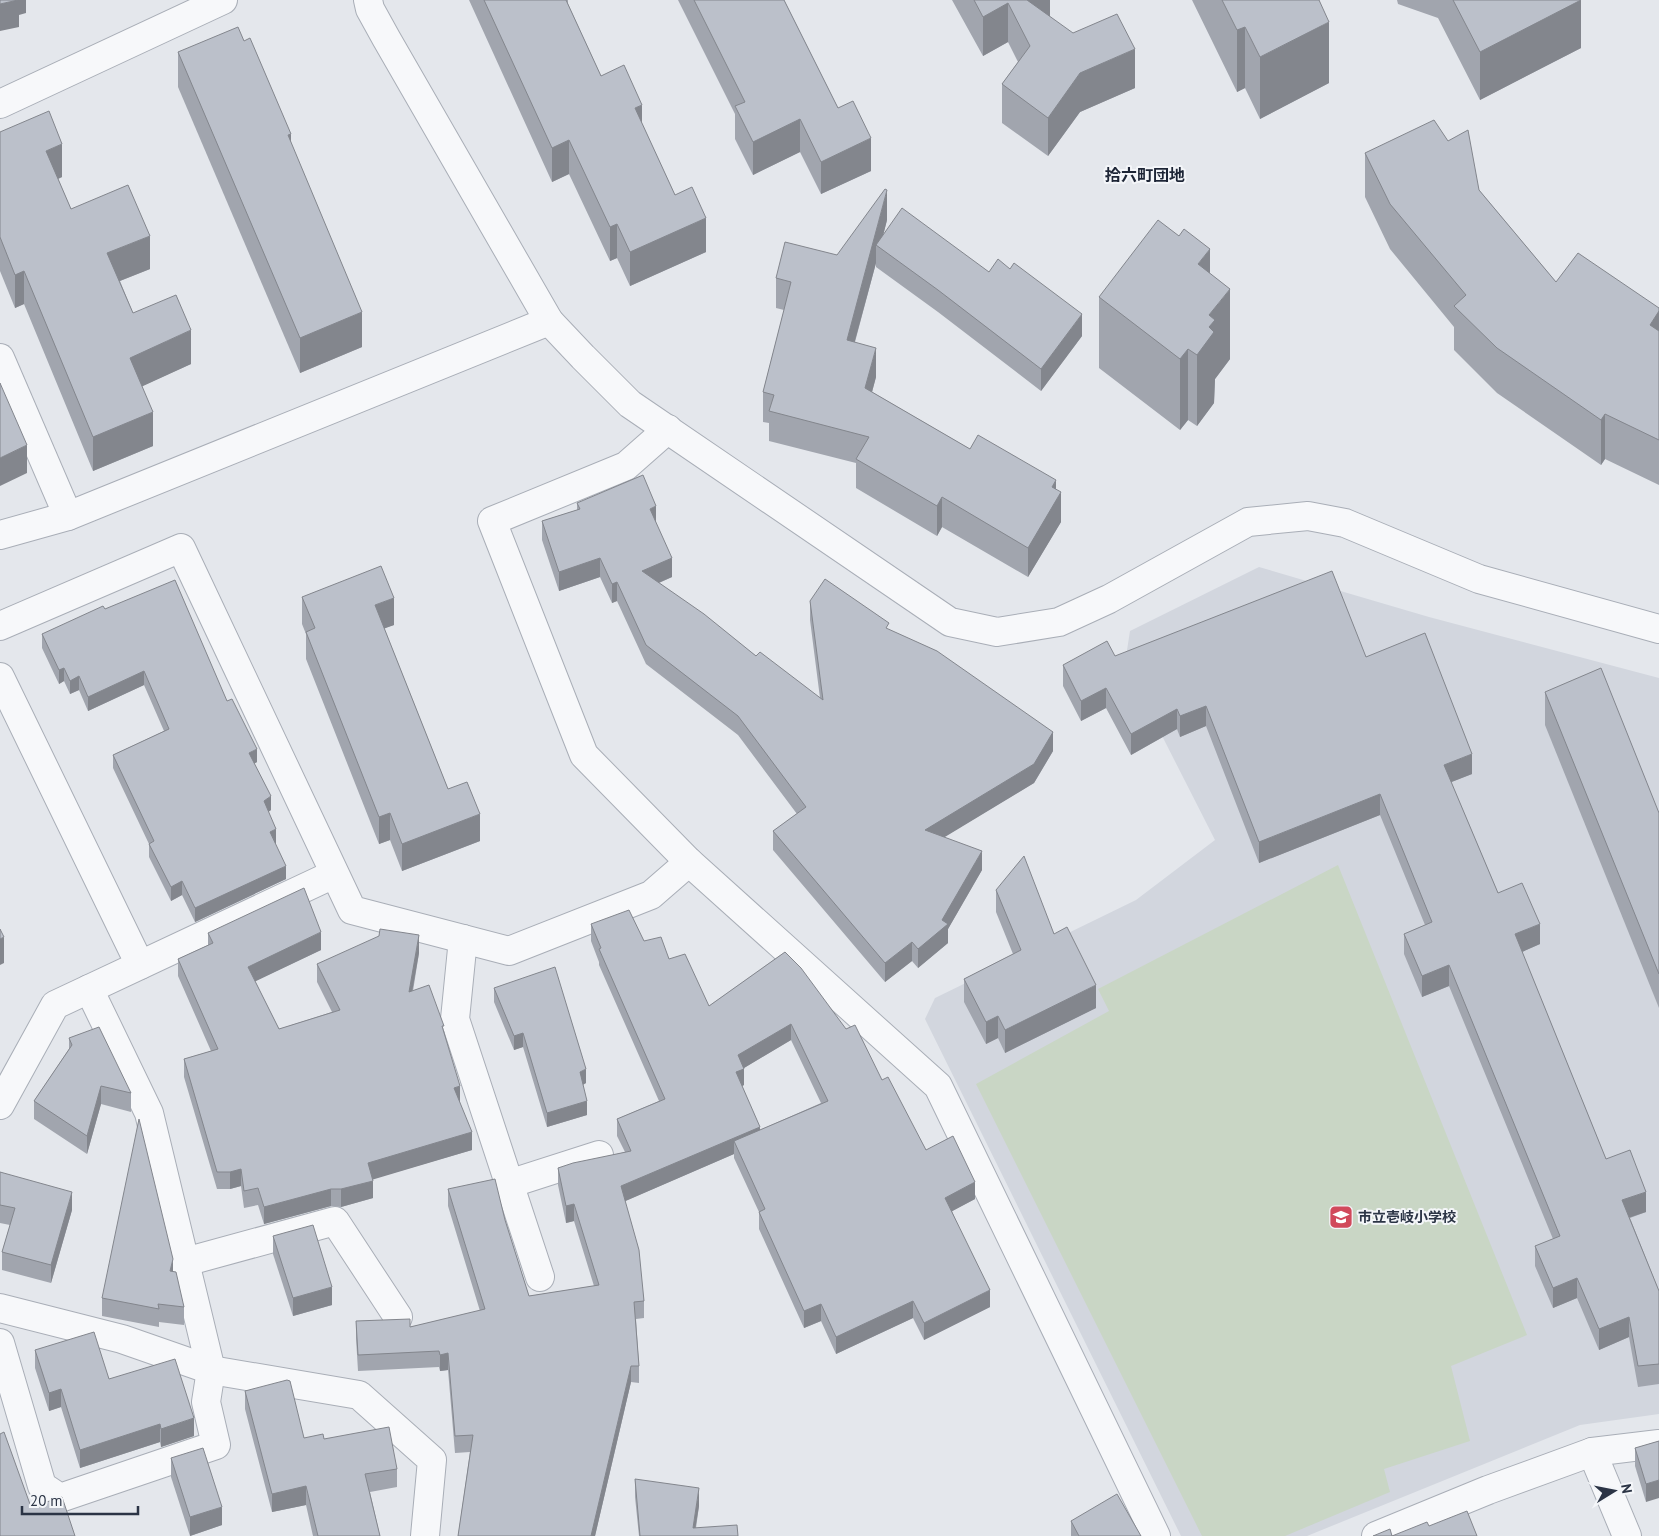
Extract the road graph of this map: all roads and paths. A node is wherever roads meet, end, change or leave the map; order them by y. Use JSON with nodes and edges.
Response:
{"nodes":[{"id":1,"x":223,"y":0,"type":"edge"},
{"id":2,"x":368,"y":0,"type":"edge"},
{"id":3,"x":0,"y":104,"type":"edge"},
{"id":4,"x":550,"y":321,"type":"junction"},
{"id":5,"x":0,"y":358,"type":"edge"},
{"id":6,"x":668,"y":429,"type":"junction"},
{"id":7,"x":68,"y":516,"type":"junction"},
{"id":8,"x":0,"y":535,"type":"edge"},
{"id":9,"x":0,"y":626,"type":"edge"},
{"id":10,"x":1659,"y":629,"type":"edge"},
{"id":11,"x":0,"y":677,"type":"edge"},
{"id":12,"x":689,"y":862,"type":"junction"},
{"id":13,"x":334,"y":874,"type":"junction"},
{"id":14,"x":463,"y":939,"type":"junction"},
{"id":15,"x":140,"y":965,"type":"junction"},
{"id":16,"x":90,"y":989,"type":"junction"},
{"id":17,"x":0,"y":1105,"type":"edge"},
{"id":18,"x":599,"y":1155,"type":"dead end"},
{"id":19,"x":509,"y":1184,"type":"junction"},
{"id":20,"x":185,"y":1262,"type":"junction"},
{"id":21,"x":540,"y":1278,"type":"dead end"},
{"id":22,"x":0,"y":1308,"type":"edge"},
{"id":23,"x":398,"y":1317,"type":"edge"},
{"id":24,"x":0,"y":1343,"type":"edge"},
{"id":25,"x":211,"y":1370,"type":"junction"},
{"id":26,"x":1659,"y":1444,"type":"edge"},
{"id":27,"x":1592,"y":1452,"type":"junction"},
{"id":28,"x":425,"y":1536,"type":"edge"},
{"id":29,"x":1156,"y":1536,"type":"edge"},
{"id":30,"x":1376,"y":1536,"type":"edge"},
{"id":31,"x":1627,"y":1536,"type":"edge"}],
"edges":[{"from":1,"to":3,"type":"street"},
{"from":2,"to":4,"type":"street"},
{"from":4,"to":6,"type":"street"},
{"from":4,"to":7,"type":"street"},
{"from":5,"to":7,"type":"street"},
{"from":6,"to":10,"type":"street"},
{"from":6,"to":12,"type":"street"},
{"from":7,"to":8,"type":"street"},
{"from":9,"to":13,"type":"street"},
{"from":11,"to":15,"type":"street"},
{"from":12,"to":14,"type":"street"},
{"from":12,"to":29,"type":"street"},
{"from":13,"to":14,"type":"street"},
{"from":13,"to":15,"type":"street"},
{"from":14,"to":19,"type":"street"},
{"from":15,"to":16,"type":"street"},
{"from":16,"to":17,"type":"street"},
{"from":16,"to":20,"type":"street"},
{"from":18,"to":19,"type":"street"},
{"from":19,"to":21,"type":"street"},
{"from":20,"to":23,"type":"street"},
{"from":20,"to":25,"type":"street"},
{"from":22,"to":25,"type":"street"},
{"from":24,"to":25,"type":"street"},
{"from":25,"to":28,"type":"street"},
{"from":26,"to":27,"type":"street"},
{"from":27,"to":30,"type":"street"},
{"from":27,"to":31,"type":"street"}]}
